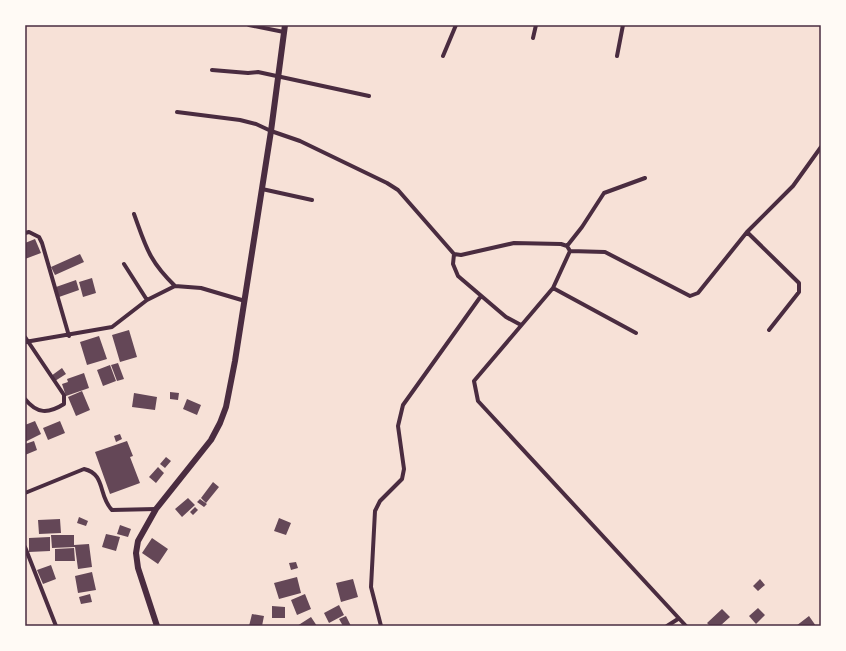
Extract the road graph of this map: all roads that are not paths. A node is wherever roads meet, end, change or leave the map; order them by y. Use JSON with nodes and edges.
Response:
{"nodes":[{"id":1,"x":249,"y":25,"type":"edge"},
{"id":2,"x":285,"y":25,"type":"edge"},
{"id":3,"x":456,"y":25,"type":"edge"},
{"id":4,"x":536,"y":25,"type":"edge"},
{"id":5,"x":623,"y":25,"type":"edge"},
{"id":6,"x":284,"y":32,"type":"junction"},
{"id":7,"x":533,"y":38,"type":"dead end"},
{"id":8,"x":443,"y":56,"type":"dead end"},
{"id":9,"x":617,"y":56,"type":"dead end"},
{"id":10,"x":212,"y":70,"type":"dead end"},
{"id":11,"x":279,"y":77,"type":"junction"},
{"id":12,"x":369,"y":96,"type":"dead end"},
{"id":13,"x":177,"y":112,"type":"dead end"},
{"id":14,"x":271,"y":131,"type":"junction"},
{"id":15,"x":821,"y":147,"type":"edge"},
{"id":16,"x":645,"y":178,"type":"dead end"},
{"id":17,"x":262,"y":189,"type":"junction"},
{"id":18,"x":312,"y":200,"type":"dead end"},
{"id":19,"x":134,"y":214,"type":"dead end"},
{"id":20,"x":747,"y":232,"type":"junction"},
{"id":21,"x":25,"y":233,"type":"edge"},
{"id":22,"x":568,"y":249,"type":"junction"},
{"id":23,"x":454,"y":254,"type":"junction"},
{"id":24,"x":124,"y":264,"type":"dead end"},
{"id":25,"x":175,"y":286,"type":"junction"},
{"id":26,"x":553,"y":288,"type":"junction"},
{"id":27,"x":481,"y":296,"type":"junction"},
{"id":28,"x":147,"y":300,"type":"junction"},
{"id":29,"x":245,"y":301,"type":"junction"},
{"id":30,"x":521,"y":325,"type":"junction"},
{"id":31,"x":769,"y":330,"type":"dead end"},
{"id":32,"x":636,"y":332,"type":"dead end"},
{"id":33,"x":69,"y":336,"type":"junction"},
{"id":34,"x":26,"y":340,"type":"edge"},
{"id":35,"x":25,"y":399,"type":"edge"},
{"id":36,"x":25,"y":493,"type":"edge"},
{"id":37,"x":156,"y":509,"type":"junction"},
{"id":38,"x":25,"y":547,"type":"edge"},
{"id":39,"x":678,"y":619,"type":"junction"},
{"id":40,"x":56,"y":626,"type":"edge"},
{"id":41,"x":157,"y":626,"type":"edge"},
{"id":42,"x":381,"y":626,"type":"edge"},
{"id":43,"x":667,"y":626,"type":"edge"},
{"id":44,"x":686,"y":626,"type":"edge"}],
"edges":[{"from":1,"to":6,"type":"street"},
{"from":2,"to":6,"type":"street"},
{"from":3,"to":8,"type":"street"},
{"from":4,"to":7,"type":"street"},
{"from":5,"to":9,"type":"street"},
{"from":6,"to":11,"type":"street"},
{"from":10,"to":11,"type":"street"},
{"from":11,"to":12,"type":"street"},
{"from":11,"to":14,"type":"street"},
{"from":13,"to":14,"type":"street"},
{"from":14,"to":17,"type":"street"},
{"from":14,"to":23,"type":"street"},
{"from":15,"to":20,"type":"street"},
{"from":16,"to":22,"type":"street"},
{"from":17,"to":18,"type":"street"},
{"from":17,"to":29,"type":"street"},
{"from":19,"to":25,"type":"street"},
{"from":20,"to":22,"type":"street"},
{"from":20,"to":31,"type":"street"},
{"from":21,"to":33,"type":"street"},
{"from":22,"to":23,"type":"street"},
{"from":22,"to":26,"type":"street"},
{"from":23,"to":27,"type":"street"},
{"from":24,"to":28,"type":"street"},
{"from":25,"to":28,"type":"street"},
{"from":25,"to":29,"type":"street"},
{"from":26,"to":30,"type":"street"},
{"from":26,"to":32,"type":"street"},
{"from":27,"to":30,"type":"street"},
{"from":27,"to":42,"type":"street"},
{"from":28,"to":33,"type":"street"},
{"from":29,"to":37,"type":"street"},
{"from":30,"to":39,"type":"street"},
{"from":33,"to":34,"type":"street"},
{"from":34,"to":35,"type":"street"},
{"from":36,"to":37,"type":"street"},
{"from":37,"to":41,"type":"street"},
{"from":38,"to":40,"type":"street"},
{"from":39,"to":43,"type":"street"},
{"from":39,"to":44,"type":"street"}]}
